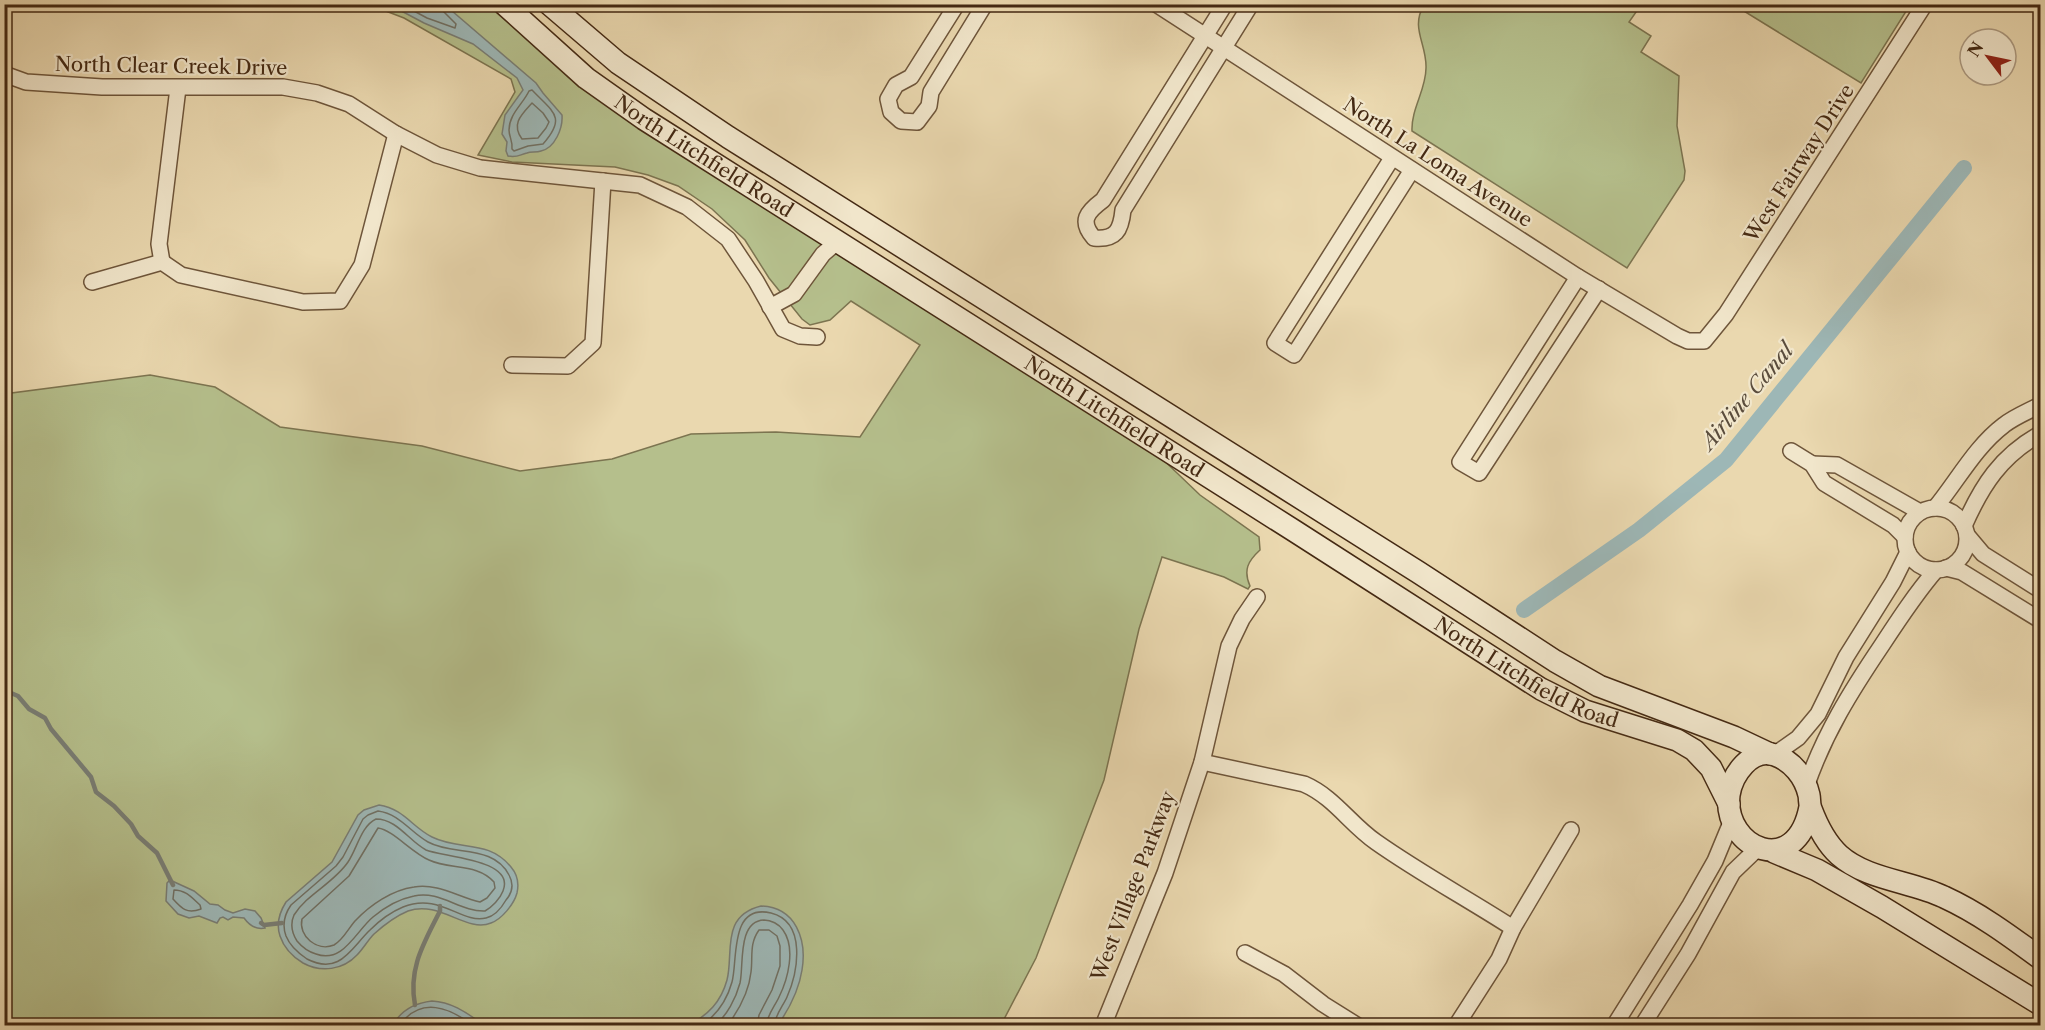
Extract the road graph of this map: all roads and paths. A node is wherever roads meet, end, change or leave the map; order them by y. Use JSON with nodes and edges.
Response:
{"nodes":[{"id":1,"x":504,"y":4,"type":"edge"},
{"id":2,"x":549,"y":4,"type":"edge"},
{"id":3,"x":985,"y":4,"type":"edge"},
{"id":4,"x":1156,"y":4,"type":"edge"},
{"id":5,"x":1225,"y":4,"type":"edge"},
{"id":6,"x":1251,"y":4,"type":"edge"},
{"id":7,"x":1925,"y":4,"type":"edge"},
{"id":8,"x":953,"y":11,"type":"edge"},
{"id":9,"x":970,"y":29,"type":"junction"},
{"id":10,"x":1206,"y":36,"type":"junction"},
{"id":11,"x":1224,"y":47,"type":"junction"},
{"id":12,"x":4,"y":74,"type":"edge"},
{"id":13,"x":178,"y":88,"type":"junction"},
{"id":14,"x":396,"y":134,"type":"junction"},
{"id":15,"x":1141,"y":139,"type":"junction"},
{"id":16,"x":1160,"y":150,"type":"junction"},
{"id":17,"x":1392,"y":158,"type":"junction"},
{"id":18,"x":1412,"y":170,"type":"junction"},
{"id":19,"x":603,"y":181,"type":"junction"},
{"id":20,"x":837,"y":242,"type":"junction"},
{"id":21,"x":1331,"y":254,"type":"junction"},
{"id":22,"x":162,"y":262,"type":"junction"},
{"id":23,"x":1351,"y":266,"type":"junction"},
{"id":24,"x":1578,"y":277,"type":"junction"},
{"id":25,"x":92,"y":282,"type":"dead end"},
{"id":26,"x":1599,"y":289,"type":"junction"},
{"id":27,"x":770,"y":307,"type":"junction"},
{"id":28,"x":818,"y":338,"type":"dead end"},
{"id":29,"x":1704,"y":341,"type":"joint"},
{"id":30,"x":512,"y":366,"type":"dead end"},
{"id":31,"x":1518,"y":371,"type":"junction"},
{"id":32,"x":1538,"y":383,"type":"junction"},
{"id":33,"x":2040,"y":405,"type":"edge"},
{"id":34,"x":2040,"y":434,"type":"edge"},
{"id":35,"x":1791,"y":451,"type":"dead end"},
{"id":36,"x":1812,"y":464,"type":"junction"},
{"id":37,"x":1928,"y":510,"type":"junction"},
{"id":38,"x":1965,"y":531,"type":"junction"},
{"id":39,"x":1906,"y":544,"type":"junction"},
{"id":40,"x":1941,"y":569,"type":"junction"},
{"id":41,"x":2040,"y":590,"type":"edge"},
{"id":42,"x":1257,"y":597,"type":"dead end"},
{"id":43,"x":2040,"y":620,"type":"edge"},
{"id":44,"x":1772,"y":754,"type":"junction"},
{"id":45,"x":1202,"y":762,"type":"junction"},
{"id":46,"x":1808,"y":797,"type":"junction"},
{"id":47,"x":1731,"y":812,"type":"junction"},
{"id":48,"x":1571,"y":830,"type":"dead end"},
{"id":49,"x":1766,"y":850,"type":"junction"},
{"id":50,"x":1513,"y":928,"type":"junction"},
{"id":51,"x":1245,"y":952,"type":"dead end"},
{"id":52,"x":2040,"y":958,"type":"edge"},
{"id":53,"x":2040,"y":1004,"type":"edge"},
{"id":54,"x":1349,"y":1023,"type":"edge"},
{"id":55,"x":1102,"y":1026,"type":"edge"},
{"id":56,"x":1456,"y":1026,"type":"edge"},
{"id":57,"x":1614,"y":1026,"type":"edge"},
{"id":58,"x":1642,"y":1026,"type":"edge"}],
"edges":[{"from":1,"to":20,"type":"main road","name":"North Litchfield Road"},
{"from":2,"to":44,"type":"main road","name":"North Litchfield Road"},
{"from":3,"to":9,"type":"street"},
{"from":4,"to":10,"type":"street","name":"North La Loma Avenue"},
{"from":5,"to":10,"type":"street"},
{"from":6,"to":11,"type":"street"},
{"from":7,"to":29,"type":"street","name":"West Fairway Drive"},
{"from":8,"to":9,"type":"street"},
{"from":8,"to":9,"type":"street"},
{"from":10,"to":11,"type":"street","name":"North La Loma Avenue"},
{"from":10,"to":15,"type":"street"},
{"from":11,"to":16,"type":"street"},
{"from":11,"to":17,"type":"street","name":"North La Loma Avenue"},
{"from":12,"to":13,"type":"street","name":"North Clear Creek Drive"},
{"from":13,"to":14,"type":"street","name":"North Clear Creek Drive"},
{"from":13,"to":22,"type":"street"},
{"from":14,"to":19,"type":"street","name":"North Clear Creek Drive"},
{"from":14,"to":22,"type":"street"},
{"from":15,"to":16,"type":"street"},
{"from":15,"to":16,"type":"street"},
{"from":17,"to":18,"type":"street","name":"North La Loma Avenue"},
{"from":17,"to":21,"type":"street"},
{"from":18,"to":23,"type":"street"},
{"from":18,"to":24,"type":"street","name":"North La Loma Avenue"},
{"from":19,"to":27,"type":"street","name":"North Clear Creek Drive"},
{"from":19,"to":30,"type":"street"},
{"from":20,"to":27,"type":"street"},
{"from":20,"to":47,"type":"main road","name":"North Litchfield Road"},
{"from":21,"to":23,"type":"street"},
{"from":21,"to":23,"type":"street"},
{"from":22,"to":25,"type":"street"},
{"from":24,"to":26,"type":"street","name":"North La Loma Avenue"},
{"from":24,"to":31,"type":"street"},
{"from":26,"to":29,"type":"street","name":"North La Loma Avenue"},
{"from":26,"to":32,"type":"street"},
{"from":27,"to":28,"type":"street","name":"North Clear Creek Drive"},
{"from":31,"to":32,"type":"street"},
{"from":31,"to":32,"type":"street"},
{"from":33,"to":37,"type":"street"},
{"from":34,"to":38,"type":"street"},
{"from":35,"to":36,"type":"street"},
{"from":36,"to":37,"type":"street"},
{"from":36,"to":39,"type":"street"},
{"from":37,"to":38,"type":"street"},
{"from":37,"to":39,"type":"street"},
{"from":38,"to":40,"type":"street"},
{"from":38,"to":41,"type":"street"},
{"from":39,"to":40,"type":"street"},
{"from":39,"to":44,"type":"street"},
{"from":40,"to":43,"type":"street"},
{"from":40,"to":46,"type":"street"},
{"from":42,"to":45,"type":"street","name":"West Village Parkway"},
{"from":44,"to":46,"type":"main road"},
{"from":44,"to":47,"type":"main road"},
{"from":45,"to":50,"type":"street"},
{"from":45,"to":55,"type":"street","name":"West Village Parkway"},
{"from":46,"to":49,"type":"main road"},
{"from":46,"to":52,"type":"main road"},
{"from":47,"to":49,"type":"main road"},
{"from":47,"to":57,"type":"street"},
{"from":48,"to":50,"type":"street"},
{"from":49,"to":53,"type":"main road"},
{"from":49,"to":58,"type":"street"},
{"from":50,"to":56,"type":"street"},
{"from":51,"to":54,"type":"street"}]}
